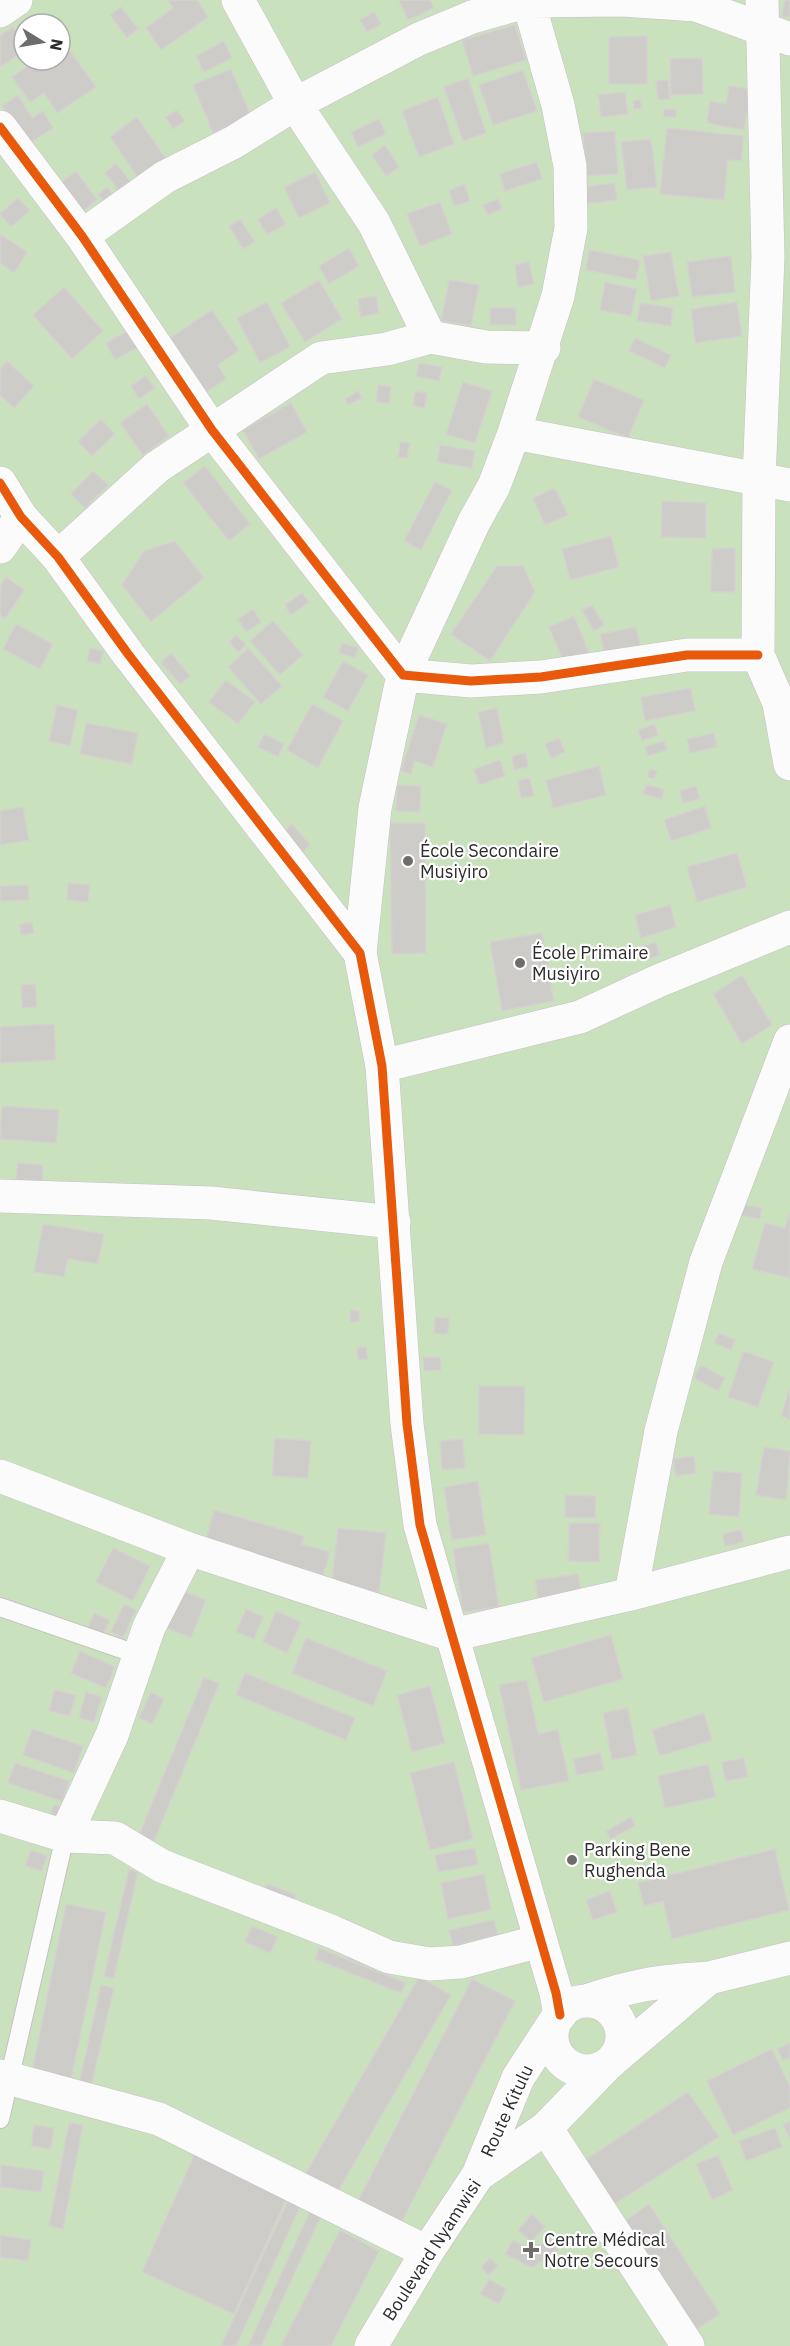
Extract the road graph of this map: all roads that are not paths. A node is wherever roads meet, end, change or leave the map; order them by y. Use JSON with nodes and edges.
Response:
{"nodes":[{"id":1,"x":16,"y":0,"type":"edge"},
{"id":2,"x":238,"y":0,"type":"edge"},
{"id":3,"x":529,"y":1,"type":"edge"},
{"id":4,"x":0,"y":11,"type":"edge"},
{"id":5,"x":771,"y":23,"type":"edge"},
{"id":6,"x":295,"y":104,"type":"junction"},
{"id":7,"x":0,"y":127,"type":"edge"},
{"id":8,"x":82,"y":236,"type":"junction"},
{"id":9,"x":779,"y":259,"type":"edge"},
{"id":10,"x":430,"y":338,"type":"junction"},
{"id":11,"x":544,"y":348,"type":"junction"},
{"id":12,"x":212,"y":430,"type":"junction"},
{"id":13,"x":514,"y":433,"type":"junction"},
{"id":14,"x":0,"y":483,"type":"edge"},
{"id":15,"x":775,"y":483,"type":"edge"},
{"id":16,"x":21,"y":517,"type":"junction"},
{"id":17,"x":0,"y":547,"type":"edge"},
{"id":18,"x":58,"y":557,"type":"junction"},
{"id":19,"x":758,"y":655,"type":"junction"},
{"id":20,"x":403,"y":675,"type":"junction"},
{"id":21,"x":790,"y":764,"type":"edge"},
{"id":22,"x":790,"y":927,"type":"edge"},
{"id":23,"x":360,"y":953,"type":"junction"},
{"id":24,"x":790,"y":1041,"type":"edge"},
{"id":25,"x":382,"y":1066,"type":"junction"},
{"id":26,"x":0,"y":1196,"type":"edge"},
{"id":27,"x":394,"y":1222,"type":"junction"},
{"id":28,"x":0,"y":1476,"type":"edge"},
{"id":29,"x":189,"y":1549,"type":"junction"},
{"id":30,"x":790,"y":1552,"type":"edge"},
{"id":31,"x":631,"y":1594,"type":"junction"},
{"id":32,"x":0,"y":1607,"type":"edge"},
{"id":33,"x":452,"y":1635,"type":"junction"},
{"id":34,"x":140,"y":1655,"type":"junction"},
{"id":35,"x":0,"y":1816,"type":"edge"},
{"id":36,"x":65,"y":1836,"type":"junction"},
{"id":37,"x":544,"y":1953,"type":"junction"},
{"id":38,"x":790,"y":1958,"type":"edge"},
{"id":39,"x":709,"y":1978,"type":"junction"},
{"id":40,"x":569,"y":2010,"type":"junction"},
{"id":41,"x":529,"y":2062,"type":"junction"},
{"id":42,"x":611,"y":2062,"type":"junction"},
{"id":43,"x":5,"y":2076,"type":"edge"},
{"id":44,"x":0,"y":2119,"type":"edge"},
{"id":45,"x":546,"y":2128,"type":"junction"},
{"id":46,"x":478,"y":2175,"type":"junction"},
{"id":47,"x":427,"y":2252,"type":"junction"},
{"id":48,"x":371,"y":2346,"type":"edge"},
{"id":49,"x":688,"y":2346,"type":"edge"}],
"edges":[{"from":1,"to":4,"type":"street"},
{"from":2,"to":6,"type":"street"},
{"from":3,"to":5,"type":"street"},
{"from":3,"to":6,"type":"street"},
{"from":3,"to":11,"type":"street"},
{"from":5,"to":9,"type":"street"},
{"from":6,"to":8,"type":"street"},
{"from":6,"to":10,"type":"street"},
{"from":7,"to":8,"type":"street"},
{"from":8,"to":12,"type":"street"},
{"from":9,"to":15,"type":"street"},
{"from":10,"to":11,"type":"street"},
{"from":10,"to":12,"type":"street"},
{"from":11,"to":13,"type":"street"},
{"from":12,"to":18,"type":"street"},
{"from":12,"to":20,"type":"street"},
{"from":13,"to":15,"type":"street"},
{"from":13,"to":20,"type":"street"},
{"from":14,"to":16,"type":"street"},
{"from":15,"to":19,"type":"street"},
{"from":16,"to":17,"type":"street"},
{"from":16,"to":18,"type":"street"},
{"from":18,"to":23,"type":"street"},
{"from":19,"to":20,"type":"street"},
{"from":19,"to":21,"type":"street"},
{"from":20,"to":23,"type":"street"},
{"from":22,"to":25,"type":"street"},
{"from":23,"to":25,"type":"street"},
{"from":24,"to":31,"type":"street"},
{"from":25,"to":27,"type":"street"},
{"from":26,"to":27,"type":"street"},
{"from":27,"to":33,"type":"street"},
{"from":28,"to":29,"type":"street"},
{"from":29,"to":33,"type":"street"},
{"from":29,"to":34,"type":"street"},
{"from":30,"to":31,"type":"street"},
{"from":31,"to":33,"type":"street"},
{"from":32,"to":34,"type":"lane"},
{"from":33,"to":37,"type":"street"},
{"from":34,"to":36,"type":"street"},
{"from":35,"to":36,"type":"street"},
{"from":36,"to":37,"type":"street"},
{"from":36,"to":43,"type":"lane"},
{"from":37,"to":40,"type":"street"},
{"from":38,"to":39,"type":"street","name":"Boulevard Nyamwisi"},
{"from":39,"to":40,"type":"street"},
{"from":39,"to":42,"type":"street","name":"Boulevard Nyamwisi"},
{"from":40,"to":41,"type":"street","name":"Route Kitulu"},
{"from":40,"to":42,"type":"street"},
{"from":40,"to":42,"type":"street"},
{"from":41,"to":45,"type":"street"},
{"from":41,"to":46,"type":"street","name":"Route Kitulu"},
{"from":42,"to":45,"type":"street","name":"Boulevard Nyamwisi"},
{"from":43,"to":44,"type":"lane"},
{"from":43,"to":47,"type":"street"},
{"from":45,"to":46,"type":"street","name":"Boulevard Nyamwisi"},
{"from":45,"to":49,"type":"street"},
{"from":46,"to":47,"type":"street","name":"Boulevard Nyamwisi"},
{"from":47,"to":48,"type":"street","name":"Boulevard Nyamwisi"}]}
